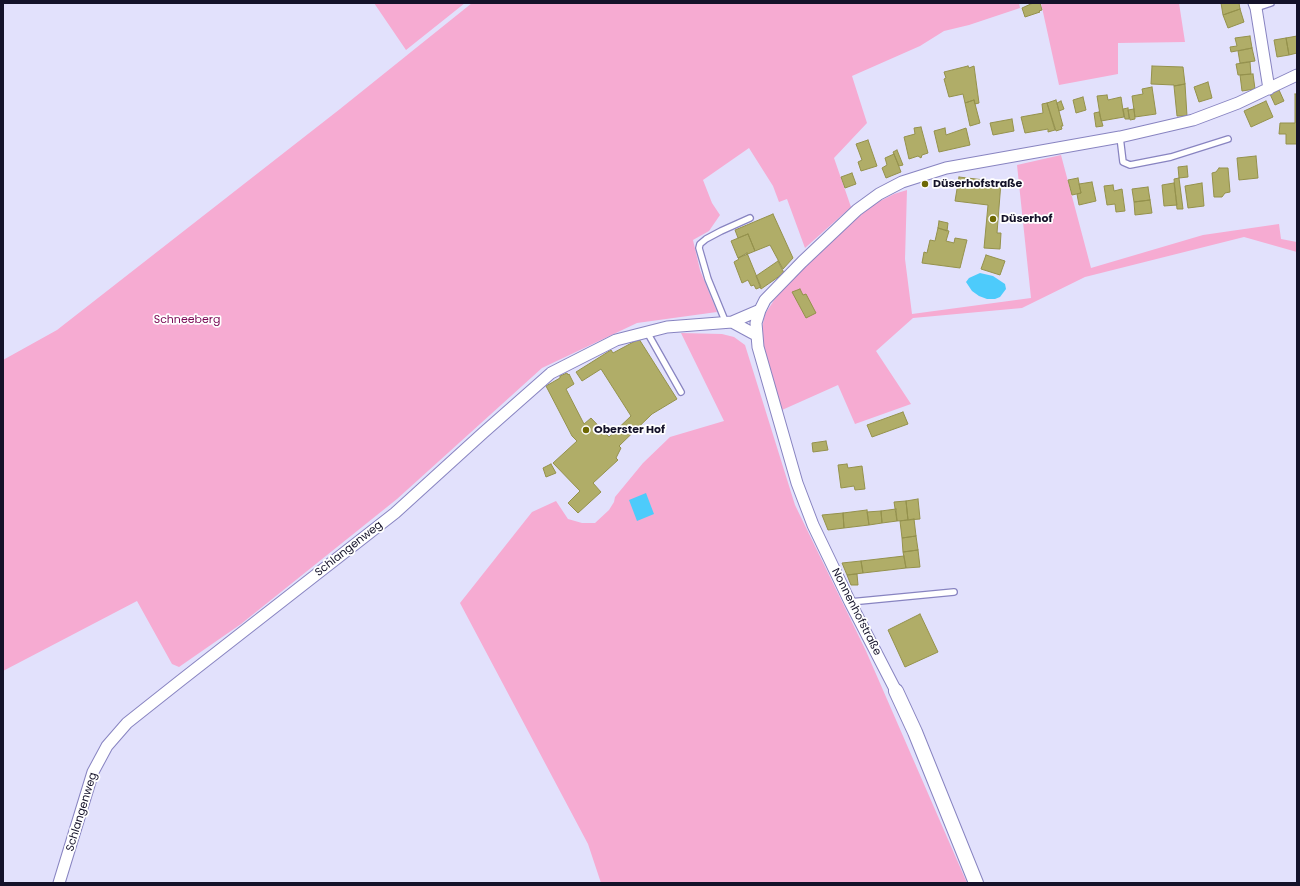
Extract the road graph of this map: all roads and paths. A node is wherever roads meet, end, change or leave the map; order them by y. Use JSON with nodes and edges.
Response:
{"nodes":[{"id":1,"x":1271,"y":3,"type":"edge"},
{"id":2,"x":1255,"y":5,"type":"edge"},
{"id":3,"x":1297,"y":75,"type":"edge"},
{"id":4,"x":1269,"y":89,"type":"junction"},
{"id":5,"x":1120,"y":137,"type":"junction"},
{"id":6,"x":1228,"y":139,"type":"dead end"},
{"id":7,"x":750,"y":218,"type":"dead end"},
{"id":8,"x":760,"y":310,"type":"junction"},
{"id":9,"x":729,"y":322,"type":"junction"},
{"id":10,"x":647,"y":332,"type":"junction"},
{"id":11,"x":756,"y":335,"type":"junction"},
{"id":12,"x":681,"y":392,"type":"dead end"},
{"id":13,"x":954,"y":592,"type":"dead end"},
{"id":14,"x":850,"y":602,"type":"junction"},
{"id":15,"x":896,"y":691,"type":"joint"},
{"id":16,"x":59,"y":883,"type":"edge"},
{"id":17,"x":976,"y":883,"type":"edge"}],
"edges":[{"from":1,"to":2,"type":"lane"},
{"from":2,"to":4,"type":"street"},
{"from":3,"to":4,"type":"street"},
{"from":4,"to":5,"type":"street"},
{"from":5,"to":6,"type":"lane"},
{"from":5,"to":8,"type":"street"},
{"from":7,"to":9,"type":"lane"},
{"from":8,"to":9,"type":"street"},
{"from":8,"to":11,"type":"street","name":"Nonnenhofstraße"},
{"from":9,"to":10,"type":"street","name":"Schlangenweg"},
{"from":9,"to":11,"type":"street"},
{"from":10,"to":12,"type":"lane"},
{"from":10,"to":16,"type":"street","name":"Schlangenweg"},
{"from":11,"to":14,"type":"street","name":"Nonnenhofstraße"},
{"from":13,"to":14,"type":"lane"},
{"from":14,"to":15,"type":"street","name":"Nonnenhofstraße"},
{"from":15,"to":17,"type":"street","name":"Nonnenhofstraße"}]}
